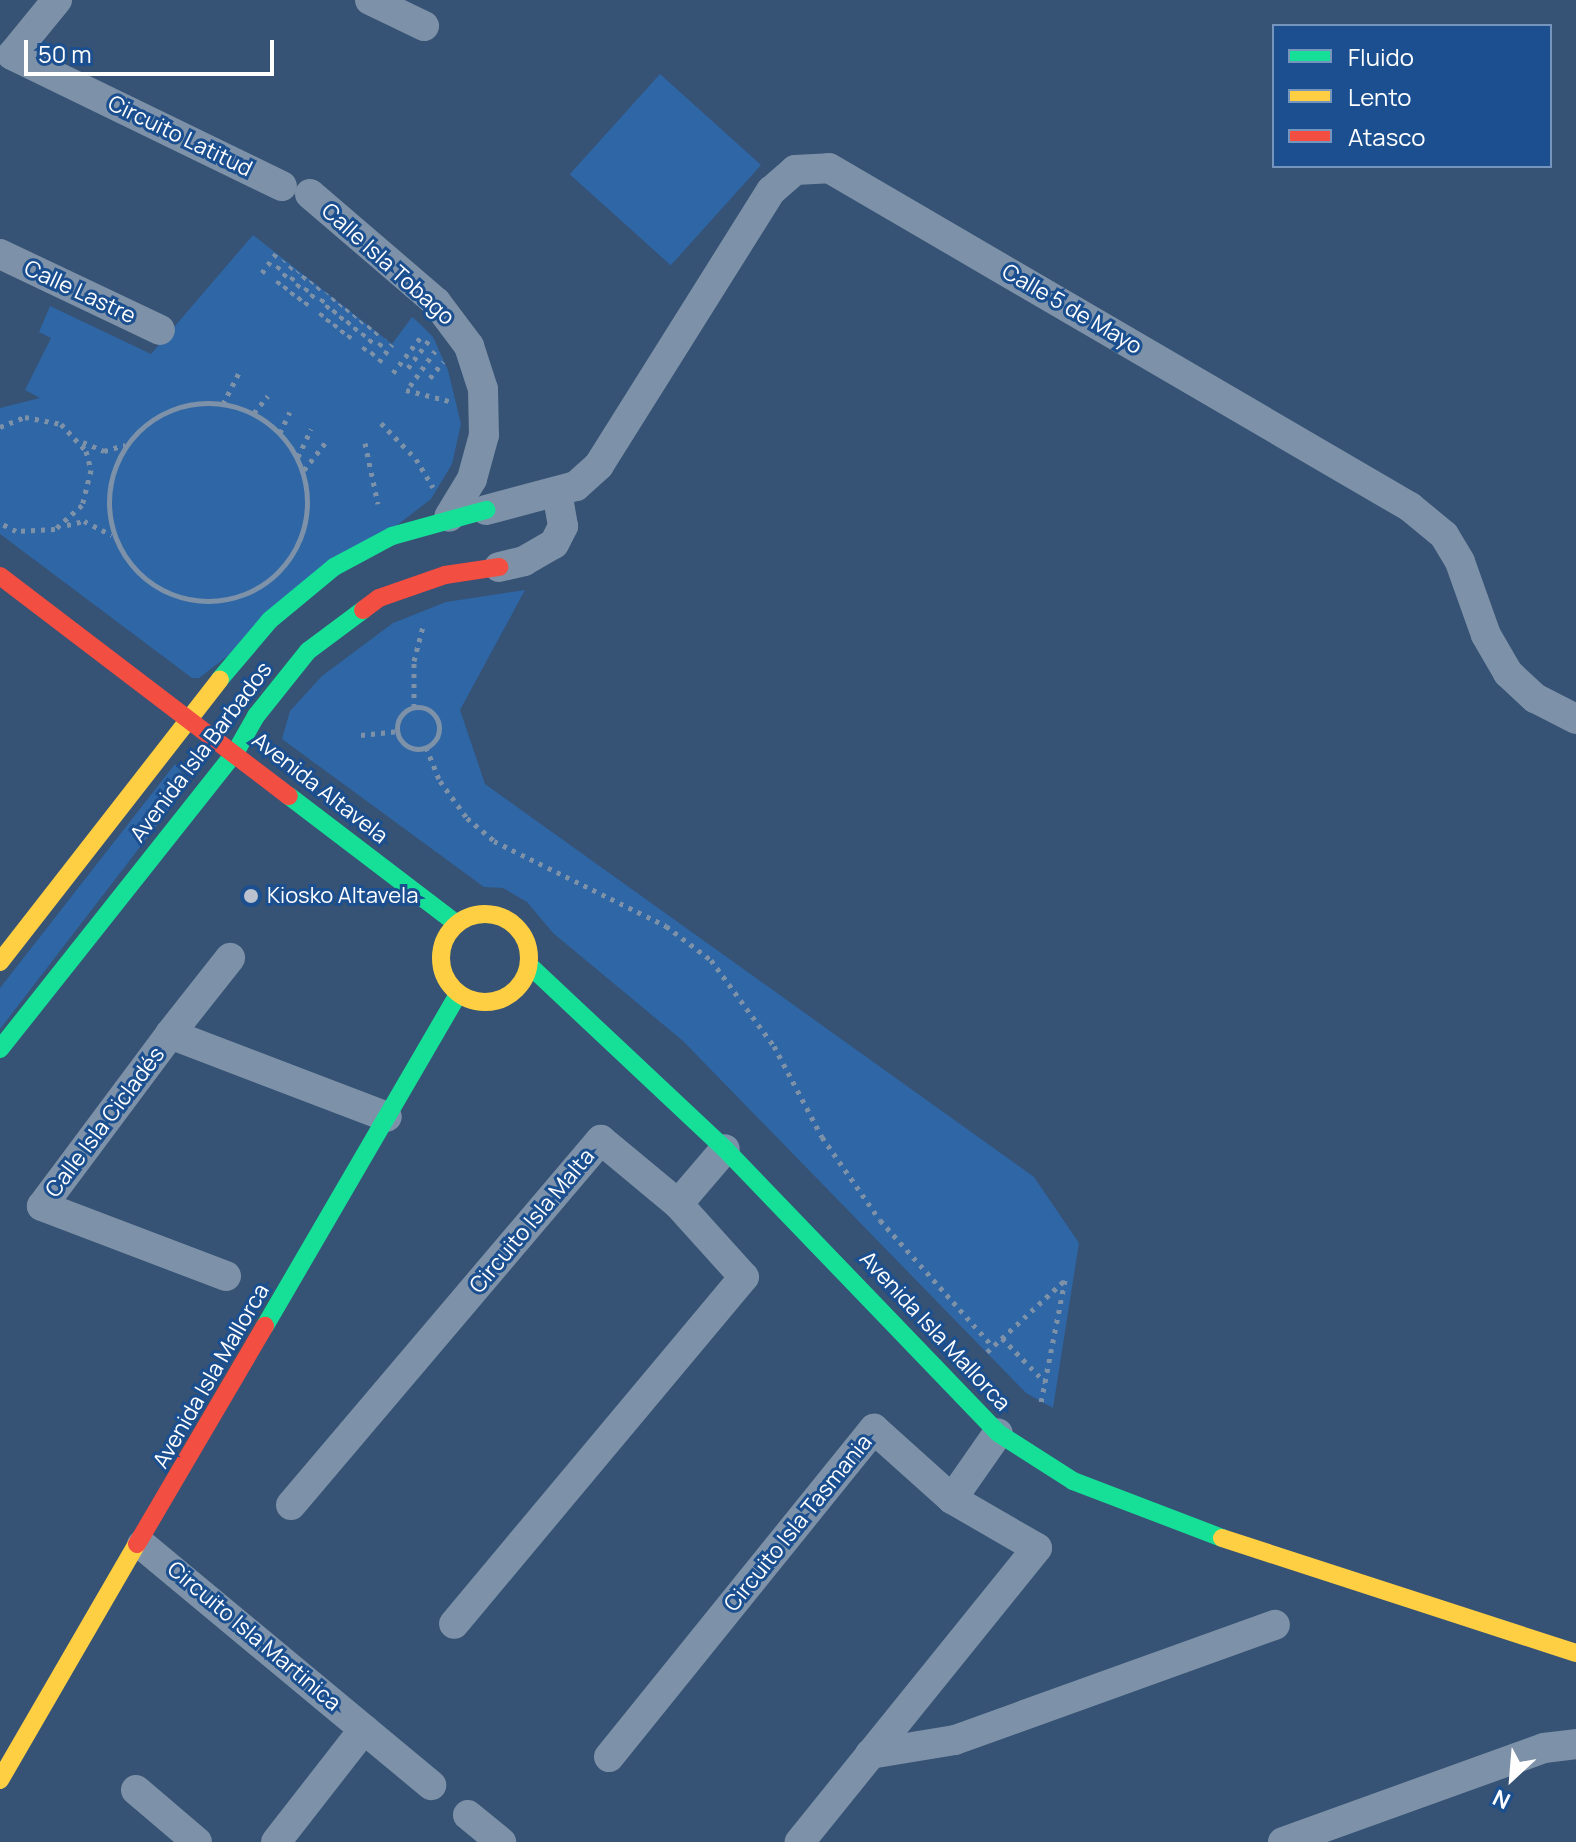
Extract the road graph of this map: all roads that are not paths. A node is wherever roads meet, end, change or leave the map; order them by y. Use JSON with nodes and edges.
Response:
{"nodes":[{"id":1,"x":57,"y":0,"type":"edge"},
{"id":2,"x":370,"y":0,"type":"edge"},
{"id":3,"x":424,"y":26,"type":"dead end"},
{"id":4,"x":296,"y":190,"type":"joint"},
{"id":5,"x":0,"y":254,"type":"edge"},
{"id":6,"x":160,"y":330,"type":"dead end"},
{"id":7,"x":557,"y":493,"type":"junction"},
{"id":8,"x":477,"y":531,"type":"junction"},
{"id":9,"x":5,"y":591,"type":"edge"},
{"id":10,"x":188,"y":716,"type":"junction"},
{"id":11,"x":1576,"y":719,"type":"edge"},
{"id":12,"x":235,"y":753,"type":"junction"},
{"id":13,"x":457,"y":924,"type":"junction"},
{"id":14,"x":230,"y":958,"type":"dead end"},
{"id":15,"x":0,"y":962,"type":"edge"},
{"id":16,"x":529,"y":965,"type":"junction"},
{"id":17,"x":459,"y":993,"type":"junction"},
{"id":18,"x":170,"y":1034,"type":"junction"},
{"id":19,"x":0,"y":1049,"type":"edge"},
{"id":20,"x":387,"y":1117,"type":"junction"},
{"id":21,"x":725,"y":1149,"type":"junction"},
{"id":22,"x":678,"y":1204,"type":"junction"},
{"id":23,"x":226,"y":1276,"type":"dead end"},
{"id":24,"x":998,"y":1433,"type":"junction"},
{"id":25,"x":952,"y":1499,"type":"junction"},
{"id":26,"x":291,"y":1505,"type":"dead end"},
{"id":27,"x":142,"y":1545,"type":"junction"},
{"id":28,"x":454,"y":1624,"type":"dead end"},
{"id":29,"x":1275,"y":1625,"type":"dead end"},
{"id":30,"x":1576,"y":1653,"type":"edge"},
{"id":31,"x":364,"y":1729,"type":"junction"},
{"id":32,"x":1576,"y":1744,"type":"edge"},
{"id":33,"x":870,"y":1754,"type":"junction"},
{"id":34,"x":609,"y":1757,"type":"dead end"},
{"id":35,"x":0,"y":1780,"type":"edge"},
{"id":36,"x":431,"y":1785,"type":"dead end"},
{"id":37,"x":136,"y":1790,"type":"dead end"},
{"id":38,"x":468,"y":1815,"type":"dead end"},
{"id":39,"x":197,"y":1842,"type":"edge"},
{"id":40,"x":276,"y":1842,"type":"edge"},
{"id":41,"x":501,"y":1842,"type":"edge"},
{"id":42,"x":800,"y":1842,"type":"edge"},
{"id":43,"x":1283,"y":1842,"type":"edge"}],
"edges":[{"from":1,"to":4,"type":"street","name":"Circuito Latitud"},
{"from":2,"to":3,"type":"street"},
{"from":4,"to":8,"type":"street","name":"Calle Isla Tobago"},
{"from":5,"to":6,"type":"street","name":"Calle Lastre"},
{"from":7,"to":8,"type":"street"},
{"from":7,"to":8,"type":"street"},
{"from":7,"to":11,"type":"street","name":"Calle 5 de Mayo"},
{"from":8,"to":10,"type":"street","name":"Avenida Isla Barbados"},
{"from":8,"to":12,"type":"street","name":"Avenida Isla Barbados"},
{"from":9,"to":10,"type":"street","name":"Avenida Altavela"},
{"from":10,"to":12,"type":"street","name":"Avenida Altavela"},
{"from":10,"to":15,"type":"street","name":"Avenida Isla Barbados"},
{"from":12,"to":13,"type":"street","name":"Avenida Altavela"},
{"from":12,"to":19,"type":"street","name":"Avenida Isla Barbados"},
{"from":13,"to":16,"type":"street"},
{"from":13,"to":17,"type":"street"},
{"from":14,"to":18,"type":"street","name":"Calle Isla Cicladés"},
{"from":16,"to":17,"type":"street"},
{"from":16,"to":21,"type":"street","name":"Avenida Isla Mallorca"},
{"from":17,"to":20,"type":"street","name":"Avenida Isla Mallorca"},
{"from":18,"to":20,"type":"street","name":"Calle Isla Cicladés"},
{"from":18,"to":23,"type":"street","name":"Calle Isla Cicladés"},
{"from":20,"to":27,"type":"street","name":"Avenida Isla Mallorca"},
{"from":21,"to":22,"type":"street"},
{"from":21,"to":24,"type":"street","name":"Avenida Isla Mallorca"},
{"from":22,"to":26,"type":"street","name":"Circuito Isla Malta"},
{"from":22,"to":28,"type":"street","name":"Circuito Isla Malta"},
{"from":24,"to":25,"type":"street"},
{"from":24,"to":30,"type":"street","name":"Avenida Isla Mallorca"},
{"from":25,"to":33,"type":"street","name":"Circuito Isla Tasmania"},
{"from":25,"to":34,"type":"street","name":"Circuito Isla Tasmania"},
{"from":27,"to":31,"type":"street","name":"Circuito Isla Martinica"},
{"from":27,"to":35,"type":"street","name":"Avenida Isla Mallorca"},
{"from":29,"to":33,"type":"street"},
{"from":31,"to":36,"type":"street","name":"Circuito Isla Martinica"},
{"from":31,"to":40,"type":"street"},
{"from":32,"to":43,"type":"street"},
{"from":33,"to":42,"type":"street","name":"Circuito Isla Tasmania"},
{"from":37,"to":39,"type":"street"},
{"from":38,"to":41,"type":"street"}]}
